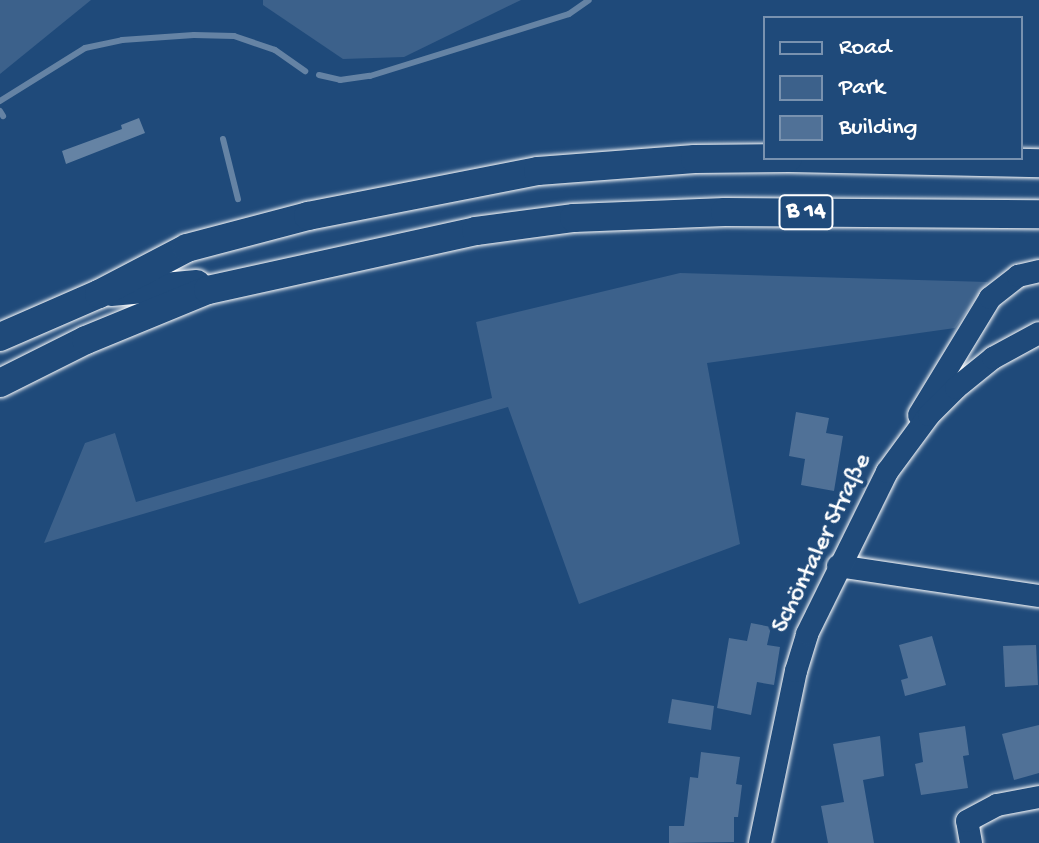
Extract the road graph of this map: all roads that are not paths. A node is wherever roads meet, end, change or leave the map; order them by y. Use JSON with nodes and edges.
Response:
{"nodes":[{"id":1,"x":763,"y":158,"type":"edge"},
{"id":2,"x":890,"y":160,"type":"edge"},
{"id":3,"x":1039,"y":163,"type":"edge"},
{"id":4,"x":1039,"y":214,"type":"edge"},
{"id":5,"x":1039,"y":271,"type":"edge"},
{"id":6,"x":249,"y":278,"type":"junction"},
{"id":7,"x":99,"y":294,"type":"junction"},
{"id":8,"x":1039,"y":333,"type":"edge"},
{"id":9,"x":0,"y":337,"type":"edge"},
{"id":10,"x":0,"y":383,"type":"edge"},
{"id":11,"x":887,"y":472,"type":"junction"},
{"id":12,"x":838,"y":566,"type":"junction"},
{"id":13,"x":1039,"y":596,"type":"edge"},
{"id":14,"x":1039,"y":797,"type":"edge"},
{"id":15,"x":760,"y":843,"type":"edge"},
{"id":16,"x":971,"y":843,"type":"edge"}],
"edges":[{"from":1,"to":7,"type":"main road"},
{"from":2,"to":3,"type":"main road"},
{"from":4,"to":6,"type":"main road","number":"B 14"},
{"from":5,"to":11,"type":"street"},
{"from":6,"to":7,"type":"main road","number":"B 14"},
{"from":6,"to":10,"type":"main road"},
{"from":7,"to":9,"type":"main road","number":"B 14"},
{"from":8,"to":11,"type":"street","name":"Schöntaler Straße"},
{"from":11,"to":12,"type":"street","name":"Schöntaler Straße"},
{"from":12,"to":13,"type":"street"},
{"from":12,"to":15,"type":"street","name":"Schöntaler Straße"},
{"from":14,"to":16,"type":"street"}]}
